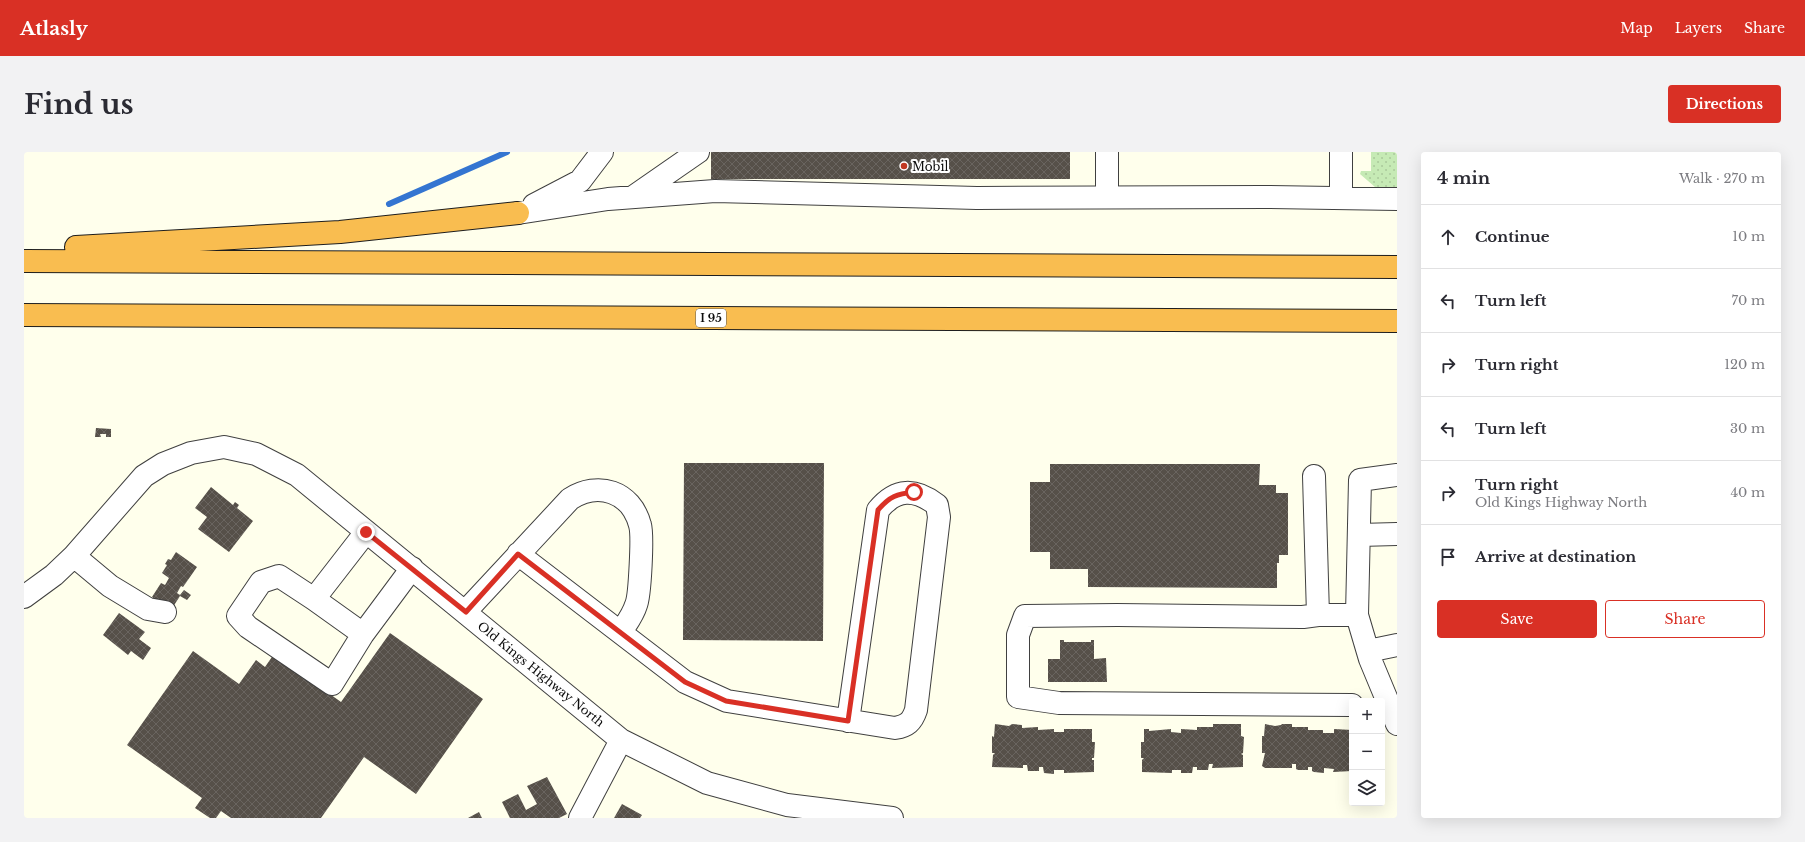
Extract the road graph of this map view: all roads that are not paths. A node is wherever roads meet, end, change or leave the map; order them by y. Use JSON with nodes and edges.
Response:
{"nodes":[{"id":1,"x":602,"y":152,"type":"edge"},
{"id":2,"x":698,"y":152,"type":"edge"},
{"id":3,"x":1107,"y":152,"type":"edge"},
{"id":4,"x":1341,"y":152,"type":"edge"},
{"id":5,"x":632,"y":197,"type":"junction"},
{"id":6,"x":1107,"y":197,"type":"junction"},
{"id":7,"x":1341,"y":198,"type":"junction"},
{"id":8,"x":1397,"y":199,"type":"edge"},
{"id":9,"x":518,"y":213,"type":"junction"},
{"id":10,"x":24,"y":250,"type":"edge"},
{"id":11,"x":24,"y":261,"type":"edge"},
{"id":12,"x":1397,"y":267,"type":"edge"},
{"id":13,"x":24,"y":315,"type":"edge"},
{"id":14,"x":1397,"y":321,"type":"edge"},
{"id":15,"x":1397,"y":475,"type":"edge"},
{"id":16,"x":1314,"y":476,"type":"dead end"},
{"id":17,"x":366,"y":532,"type":"junction"},
{"id":18,"x":1359,"y":534,"type":"junction"},
{"id":19,"x":1397,"y":534,"type":"edge"},
{"id":20,"x":518,"y":554,"type":"junction"},
{"id":21,"x":74,"y":556,"type":"junction"},
{"id":22,"x":412,"y":568,"type":"junction"},
{"id":23,"x":24,"y":597,"type":"edge"},
{"id":24,"x":314,"y":599,"type":"junction"},
{"id":25,"x":165,"y":612,"type":"dead end"},
{"id":26,"x":466,"y":612,"type":"junction"},
{"id":27,"x":1318,"y":615,"type":"junction"},
{"id":28,"x":1357,"y":615,"type":"junction"},
{"id":29,"x":621,"y":632,"type":"junction"},
{"id":30,"x":363,"y":634,"type":"junction"},
{"id":31,"x":1397,"y":645,"type":"edge"},
{"id":32,"x":1368,"y":651,"type":"junction"},
{"id":33,"x":1349,"y":705,"type":"edge"},
{"id":34,"x":1390,"y":705,"type":"edge"},
{"id":35,"x":848,"y":721,"type":"junction"},
{"id":36,"x":621,"y":740,"type":"junction"},
{"id":37,"x":580,"y":818,"type":"edge"},
{"id":38,"x":892,"y":818,"type":"edge"}],
"edges":[{"from":1,"to":9,"type":"street"},
{"from":2,"to":5,"type":"street"},
{"from":3,"to":6,"type":"street"},
{"from":4,"to":7,"type":"street"},
{"from":5,"to":6,"type":"street"},
{"from":5,"to":9,"type":"street"},
{"from":6,"to":7,"type":"street"},
{"from":7,"to":8,"type":"street"},
{"from":9,"to":10,"type":"highway"},
{"from":11,"to":12,"type":"highway"},
{"from":13,"to":14,"type":"highway","number":"I 95"},
{"from":15,"to":18,"type":"street"},
{"from":16,"to":27,"type":"street"},
{"from":17,"to":21,"type":"street","name":"Old Kings Highway North"},
{"from":17,"to":22,"type":"street","name":"Old Kings Highway North"},
{"from":17,"to":24,"type":"street"},
{"from":18,"to":19,"type":"street"},
{"from":18,"to":28,"type":"street"},
{"from":20,"to":26,"type":"street"},
{"from":20,"to":29,"type":"street"},
{"from":20,"to":29,"type":"street"},
{"from":21,"to":23,"type":"street","name":"Old Kings Highway North"},
{"from":21,"to":25,"type":"street"},
{"from":22,"to":26,"type":"street","name":"Old Kings Highway North"},
{"from":22,"to":30,"type":"street"},
{"from":24,"to":30,"type":"street"},
{"from":24,"to":30,"type":"street"},
{"from":26,"to":36,"type":"street","name":"Old Kings Highway North"},
{"from":27,"to":28,"type":"street"},
{"from":27,"to":33,"type":"street"},
{"from":28,"to":32,"type":"street"},
{"from":29,"to":35,"type":"street"},
{"from":31,"to":32,"type":"street"},
{"from":32,"to":34,"type":"street"},
{"from":35,"to":35,"type":"street"},
{"from":36,"to":37,"type":"street"},
{"from":36,"to":38,"type":"street","name":"Old Kings Highway North"}]}
